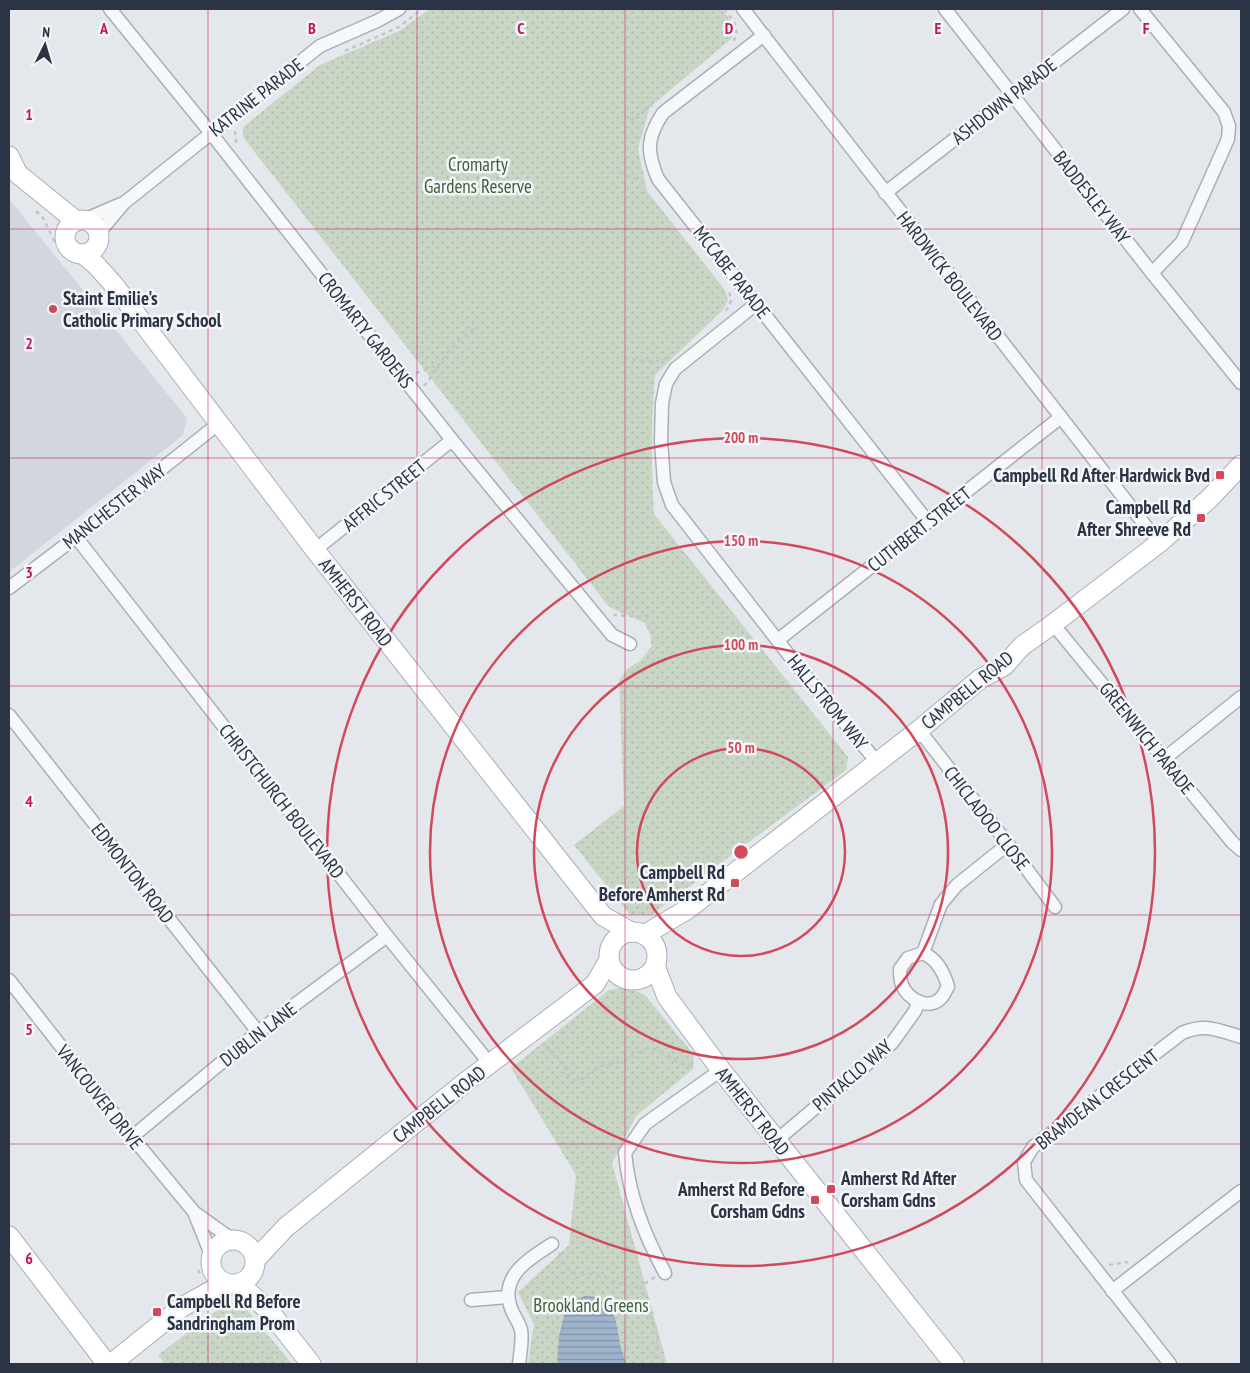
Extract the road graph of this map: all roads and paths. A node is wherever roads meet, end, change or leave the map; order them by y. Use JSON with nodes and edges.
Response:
{"nodes":[{"id":1,"x":110,"y":9,"type":"edge"},
{"id":2,"x":399,"y":9,"type":"edge"},
{"id":3,"x":422,"y":9,"type":"edge"},
{"id":4,"x":724,"y":9,"type":"edge"},
{"id":5,"x":742,"y":9,"type":"edge"},
{"id":6,"x":945,"y":9,"type":"edge"},
{"id":7,"x":1123,"y":9,"type":"edge"},
{"id":8,"x":1140,"y":9,"type":"edge"},
{"id":9,"x":764,"y":35,"type":"junction"},
{"id":10,"x":730,"y":45,"type":"dead end"},
{"id":11,"x":340,"y":53,"type":"dead end"},
{"id":12,"x":1012,"y":94,"type":"junction"},
{"id":13,"x":655,"y":102,"type":"dead end"},
{"id":14,"x":630,"y":120,"type":"dead end"},
{"id":15,"x":237,"y":127,"type":"dead end"},
{"id":16,"x":210,"y":132,"type":"junction"},
{"id":17,"x":228,"y":155,"type":"junction"},
{"id":18,"x":9,"y":156,"type":"edge"},
{"id":19,"x":619,"y":172,"type":"dead end"},
{"id":20,"x":652,"y":191,"type":"dead end"},
{"id":21,"x":885,"y":193,"type":"junction"},
{"id":22,"x":124,"y":203,"type":"junction"},
{"id":23,"x":75,"y":224,"type":"junction"},
{"id":24,"x":98,"y":238,"type":"junction"},
{"id":25,"x":82,"y":254,"type":"junction"},
{"id":26,"x":1152,"y":273,"type":"junction"},
{"id":27,"x":723,"y":283,"type":"dead end"},
{"id":28,"x":114,"y":284,"type":"junction"},
{"id":29,"x":756,"y":304,"type":"junction"},
{"id":30,"x":726,"y":312,"type":"dead end"},
{"id":31,"x":475,"y":328,"type":"dead end"},
{"id":32,"x":671,"y":355,"type":"dead end"},
{"id":33,"x":624,"y":358,"type":"dead end"},
{"id":34,"x":438,"y":365,"type":"junction"},
{"id":35,"x":403,"y":377,"type":"junction"},
{"id":36,"x":1241,"y":383,"type":"edge"},
{"id":37,"x":417,"y":395,"type":"junction"},
{"id":38,"x":1060,"y":417,"type":"junction"},
{"id":39,"x":218,"y":424,"type":"junction"},
{"id":40,"x":452,"y":440,"type":"junction"},
{"id":41,"x":1241,"y":466,"type":"edge"},
{"id":42,"x":928,"y":522,"type":"junction"},
{"id":43,"x":76,"y":537,"type":"junction"},
{"id":44,"x":1159,"y":543,"type":"junction"},
{"id":45,"x":315,"y":550,"type":"junction"},
{"id":46,"x":9,"y":588,"type":"edge"},
{"id":47,"x":654,"y":611,"type":"dead end"},
{"id":48,"x":594,"y":614,"type":"junction"},
{"id":49,"x":1053,"y":624,"type":"junction"},
{"id":50,"x":778,"y":640,"type":"junction"},
{"id":51,"x":630,"y":644,"type":"dead end"},
{"id":52,"x":1241,"y":697,"type":"edge"},
{"id":53,"x":9,"y":715,"type":"edge"},
{"id":54,"x":919,"y":730,"type":"junction"},
{"id":55,"x":1164,"y":759,"type":"junction"},
{"id":56,"x":877,"y":762,"type":"junction"},
{"id":57,"x":1008,"y":844,"type":"junction"},
{"id":58,"x":1241,"y":850,"type":"edge"},
{"id":59,"x":1055,"y":907,"type":"dead end"},
{"id":60,"x":688,"y":909,"type":"junction"},
{"id":61,"x":603,"y":916,"type":"junction"},
{"id":62,"x":637,"y":934,"type":"junction"},
{"id":63,"x":387,"y":936,"type":"junction"},
{"id":64,"x":923,"y":953,"type":"junction"},
{"id":65,"x":609,"y":955,"type":"junction"},
{"id":66,"x":656,"y":958,"type":"junction"},
{"id":67,"x":630,"y":978,"type":"junction"},
{"id":68,"x":9,"y":980,"type":"edge"},
{"id":69,"x":595,"y":984,"type":"junction"},
{"id":70,"x":667,"y":997,"type":"junction"},
{"id":71,"x":918,"y":1002,"type":"junction"},
{"id":72,"x":258,"y":1032,"type":"junction"},
{"id":73,"x":1241,"y":1037,"type":"edge"},
{"id":74,"x":541,"y":1039,"type":"dead end"},
{"id":75,"x":490,"y":1064,"type":"junction"},
{"id":76,"x":696,"y":1065,"type":"dead end"},
{"id":77,"x":721,"y":1070,"type":"junction"},
{"id":78,"x":132,"y":1137,"type":"junction"},
{"id":79,"x":777,"y":1140,"type":"junction"},
{"id":80,"x":1241,"y":1191,"type":"edge"},
{"id":81,"x":194,"y":1212,"type":"junction"},
{"id":82,"x":286,"y":1227,"type":"junction"},
{"id":83,"x":9,"y":1236,"type":"edge"},
{"id":84,"x":237,"y":1240,"type":"junction"},
{"id":85,"x":552,"y":1244,"type":"joint"},
{"id":86,"x":211,"y":1261,"type":"junction"},
{"id":87,"x":1108,"y":1265,"type":"dead end"},
{"id":88,"x":1137,"y":1272,"type":"junction"},
{"id":89,"x":665,"y":1273,"type":"joint"},
{"id":90,"x":243,"y":1275,"type":"junction"},
{"id":91,"x":640,"y":1286,"type":"junction"},
{"id":92,"x":1112,"y":1291,"type":"junction"},
{"id":93,"x":508,"y":1297,"type":"junction"},
{"id":94,"x":471,"y":1300,"type":"dead end"},
{"id":95,"x":182,"y":1307,"type":"junction"},
{"id":96,"x":286,"y":1346,"type":"dead end"},
{"id":97,"x":107,"y":1364,"type":"edge"},
{"id":98,"x":111,"y":1364,"type":"edge"},
{"id":99,"x":262,"y":1364,"type":"edge"},
{"id":100,"x":311,"y":1364,"type":"edge"},
{"id":101,"x":519,"y":1364,"type":"edge"},
{"id":102,"x":657,"y":1364,"type":"edge"},
{"id":103,"x":954,"y":1364,"type":"edge"},
{"id":104,"x":1170,"y":1364,"type":"edge"}],
"edges":[{"from":1,"to":16,"type":"street","name":"CROMARTY GARDENS"},
{"from":2,"to":16,"type":"street","name":"KATRINE PARADE"},
{"from":3,"to":11,"type":"path"},
{"from":4,"to":10,"type":"path"},
{"from":5,"to":9,"type":"street","name":"HARDWICK BOULEVARD"},
{"from":6,"to":12,"type":"street","name":"BADDESLEY WAY"},
{"from":7,"to":12,"type":"street","name":"ASHDOWN PARADE"},
{"from":8,"to":26,"type":"street"},
{"from":9,"to":21,"type":"street","name":"HARDWICK BOULEVARD"},
{"from":9,"to":29,"type":"street","name":"MCCABE PARADE"},
{"from":12,"to":21,"type":"street","name":"ASHDOWN PARADE"},
{"from":12,"to":26,"type":"street","name":"BADDESLEY WAY"},
{"from":13,"to":14,"type":"path"},
{"from":15,"to":17,"type":"path"},
{"from":16,"to":17,"type":"street","name":"CROMARTY GARDENS"},
{"from":16,"to":22,"type":"street","name":"KATRINE PARADE"},
{"from":17,"to":35,"type":"street","name":"CROMARTY GARDENS"},
{"from":18,"to":23,"type":"street"},
{"from":19,"to":20,"type":"path"},
{"from":21,"to":38,"type":"street","name":"HARDWICK BOULEVARD"},
{"from":22,"to":23,"type":"street","name":"KATRINE PARADE"},
{"from":22,"to":24,"type":"street","name":"KATRINE PARADE"},
{"from":23,"to":24,"type":"street"},
{"from":23,"to":25,"type":"street"},
{"from":24,"to":25,"type":"street"},
{"from":24,"to":28,"type":"street","name":"AMHERST ROAD"},
{"from":25,"to":28,"type":"street","name":"AMHERST ROAD"},
{"from":26,"to":36,"type":"street","name":"BADDESLEY WAY"},
{"from":27,"to":30,"type":"path"},
{"from":28,"to":39,"type":"street","name":"AMHERST ROAD"},
{"from":29,"to":42,"type":"street","name":"MCCABE PARADE"},
{"from":29,"to":50,"type":"street","name":"HALLSTROM WAY"},
{"from":31,"to":34,"type":"path"},
{"from":32,"to":33,"type":"path"},
{"from":34,"to":35,"type":"path"},
{"from":34,"to":37,"type":"path"},
{"from":35,"to":37,"type":"street","name":"CROMARTY GARDENS"},
{"from":37,"to":40,"type":"street","name":"CROMARTY GARDENS"},
{"from":38,"to":42,"type":"street","name":"CUTHBERT STREET"},
{"from":38,"to":44,"type":"street","name":"HARDWICK BOULEVARD"},
{"from":39,"to":43,"type":"street","name":"MANCHESTER WAY"},
{"from":39,"to":45,"type":"street","name":"AMHERST ROAD"},
{"from":40,"to":45,"type":"street","name":"AFFRIC STREET"},
{"from":40,"to":48,"type":"street","name":"CROMARTY GARDENS"},
{"from":41,"to":44,"type":"street","name":"CAMPBELL ROAD"},
{"from":42,"to":50,"type":"street","name":"CUTHBERT STREET"},
{"from":43,"to":46,"type":"street","name":"MANCHESTER WAY"},
{"from":43,"to":63,"type":"street","name":"CHRISTCHURCH BOULEVARD"},
{"from":44,"to":49,"type":"street","name":"CAMPBELL ROAD"},
{"from":45,"to":61,"type":"street","name":"AMHERST ROAD"},
{"from":47,"to":48,"type":"path"},
{"from":48,"to":51,"type":"street","name":"CROMARTY GARDENS"},
{"from":49,"to":54,"type":"street","name":"CAMPBELL ROAD"},
{"from":49,"to":55,"type":"street","name":"GREENWICH PARADE"},
{"from":50,"to":56,"type":"street","name":"HALLSTROM WAY"},
{"from":52,"to":55,"type":"street"},
{"from":53,"to":72,"type":"street","name":"EDMONTON ROAD"},
{"from":54,"to":56,"type":"street","name":"CAMPBELL ROAD"},
{"from":54,"to":57,"type":"street","name":"CHICLADOO CLOSE"},
{"from":55,"to":58,"type":"street","name":"GREENWICH PARADE"},
{"from":56,"to":60,"type":"street","name":"CAMPBELL ROAD"},
{"from":57,"to":59,"type":"street","name":"CHICLADOO CLOSE"},
{"from":57,"to":64,"type":"street"},
{"from":60,"to":62,"type":"street","name":"CAMPBELL ROAD"},
{"from":60,"to":66,"type":"street","name":"CAMPBELL ROAD"},
{"from":61,"to":62,"type":"street","name":"AMHERST ROAD"},
{"from":61,"to":65,"type":"street","name":"AMHERST ROAD"},
{"from":62,"to":65,"type":"street"},
{"from":62,"to":66,"type":"street","name":"AMHERST ROAD"},
{"from":63,"to":72,"type":"street","name":"DUBLIN LANE"},
{"from":63,"to":75,"type":"street","name":"CHRISTCHURCH BOULEVARD"},
{"from":64,"to":71,"type":"street"},
{"from":64,"to":71,"type":"street"},
{"from":65,"to":67,"type":"street","name":"AMHERST ROAD"},
{"from":65,"to":69,"type":"street","name":"CAMPBELL ROAD"},
{"from":66,"to":67,"type":"street"},
{"from":66,"to":70,"type":"street","name":"AMHERST ROAD"},
{"from":67,"to":69,"type":"street","name":"CAMPBELL ROAD"},
{"from":67,"to":70,"type":"street","name":"AMHERST ROAD"},
{"from":68,"to":78,"type":"street","name":"VANCOUVER DRIVE"},
{"from":69,"to":75,"type":"street","name":"CAMPBELL ROAD"},
{"from":70,"to":77,"type":"street","name":"AMHERST ROAD"},
{"from":71,"to":79,"type":"street","name":"PINTACLO WAY"},
{"from":72,"to":78,"type":"street","name":"DUBLIN LANE"},
{"from":73,"to":92,"type":"street","name":"BRAMDEAN CRESCENT"},
{"from":74,"to":76,"type":"path"},
{"from":75,"to":82,"type":"street","name":"CAMPBELL ROAD"},
{"from":77,"to":79,"type":"street","name":"AMHERST ROAD"},
{"from":77,"to":89,"type":"street"},
{"from":78,"to":81,"type":"street","name":"VANCOUVER DRIVE"},
{"from":79,"to":103,"type":"street","name":"AMHERST ROAD"},
{"from":80,"to":88,"type":"street"},
{"from":81,"to":84,"type":"street","name":"VANCOUVER DRIVE"},
{"from":81,"to":86,"type":"street","name":"VANCOUVER DRIVE"},
{"from":82,"to":84,"type":"street","name":"CAMPBELL ROAD"},
{"from":82,"to":90,"type":"street","name":"CAMPBELL ROAD"},
{"from":83,"to":97,"type":"street"},
{"from":84,"to":86,"type":"street","name":"CAMPBELL ROAD"},
{"from":84,"to":90,"type":"street"},
{"from":85,"to":91,"type":"path"},
{"from":85,"to":93,"type":"street"},
{"from":86,"to":90,"type":"street"},
{"from":86,"to":95,"type":"street","name":"CAMPBELL ROAD"},
{"from":87,"to":88,"type":"path"},
{"from":88,"to":92,"type":"street"},
{"from":89,"to":91,"type":"path"},
{"from":90,"to":95,"type":"street","name":"CAMPBELL ROAD"},
{"from":90,"to":100,"type":"street"},
{"from":91,"to":102,"type":"path"},
{"from":92,"to":104,"type":"street","name":"BRAMDEAN CRESCENT"},
{"from":93,"to":94,"type":"street"},
{"from":93,"to":101,"type":"street"},
{"from":95,"to":98,"type":"street","name":"CAMPBELL ROAD"},
{"from":96,"to":99,"type":"path"}]}
